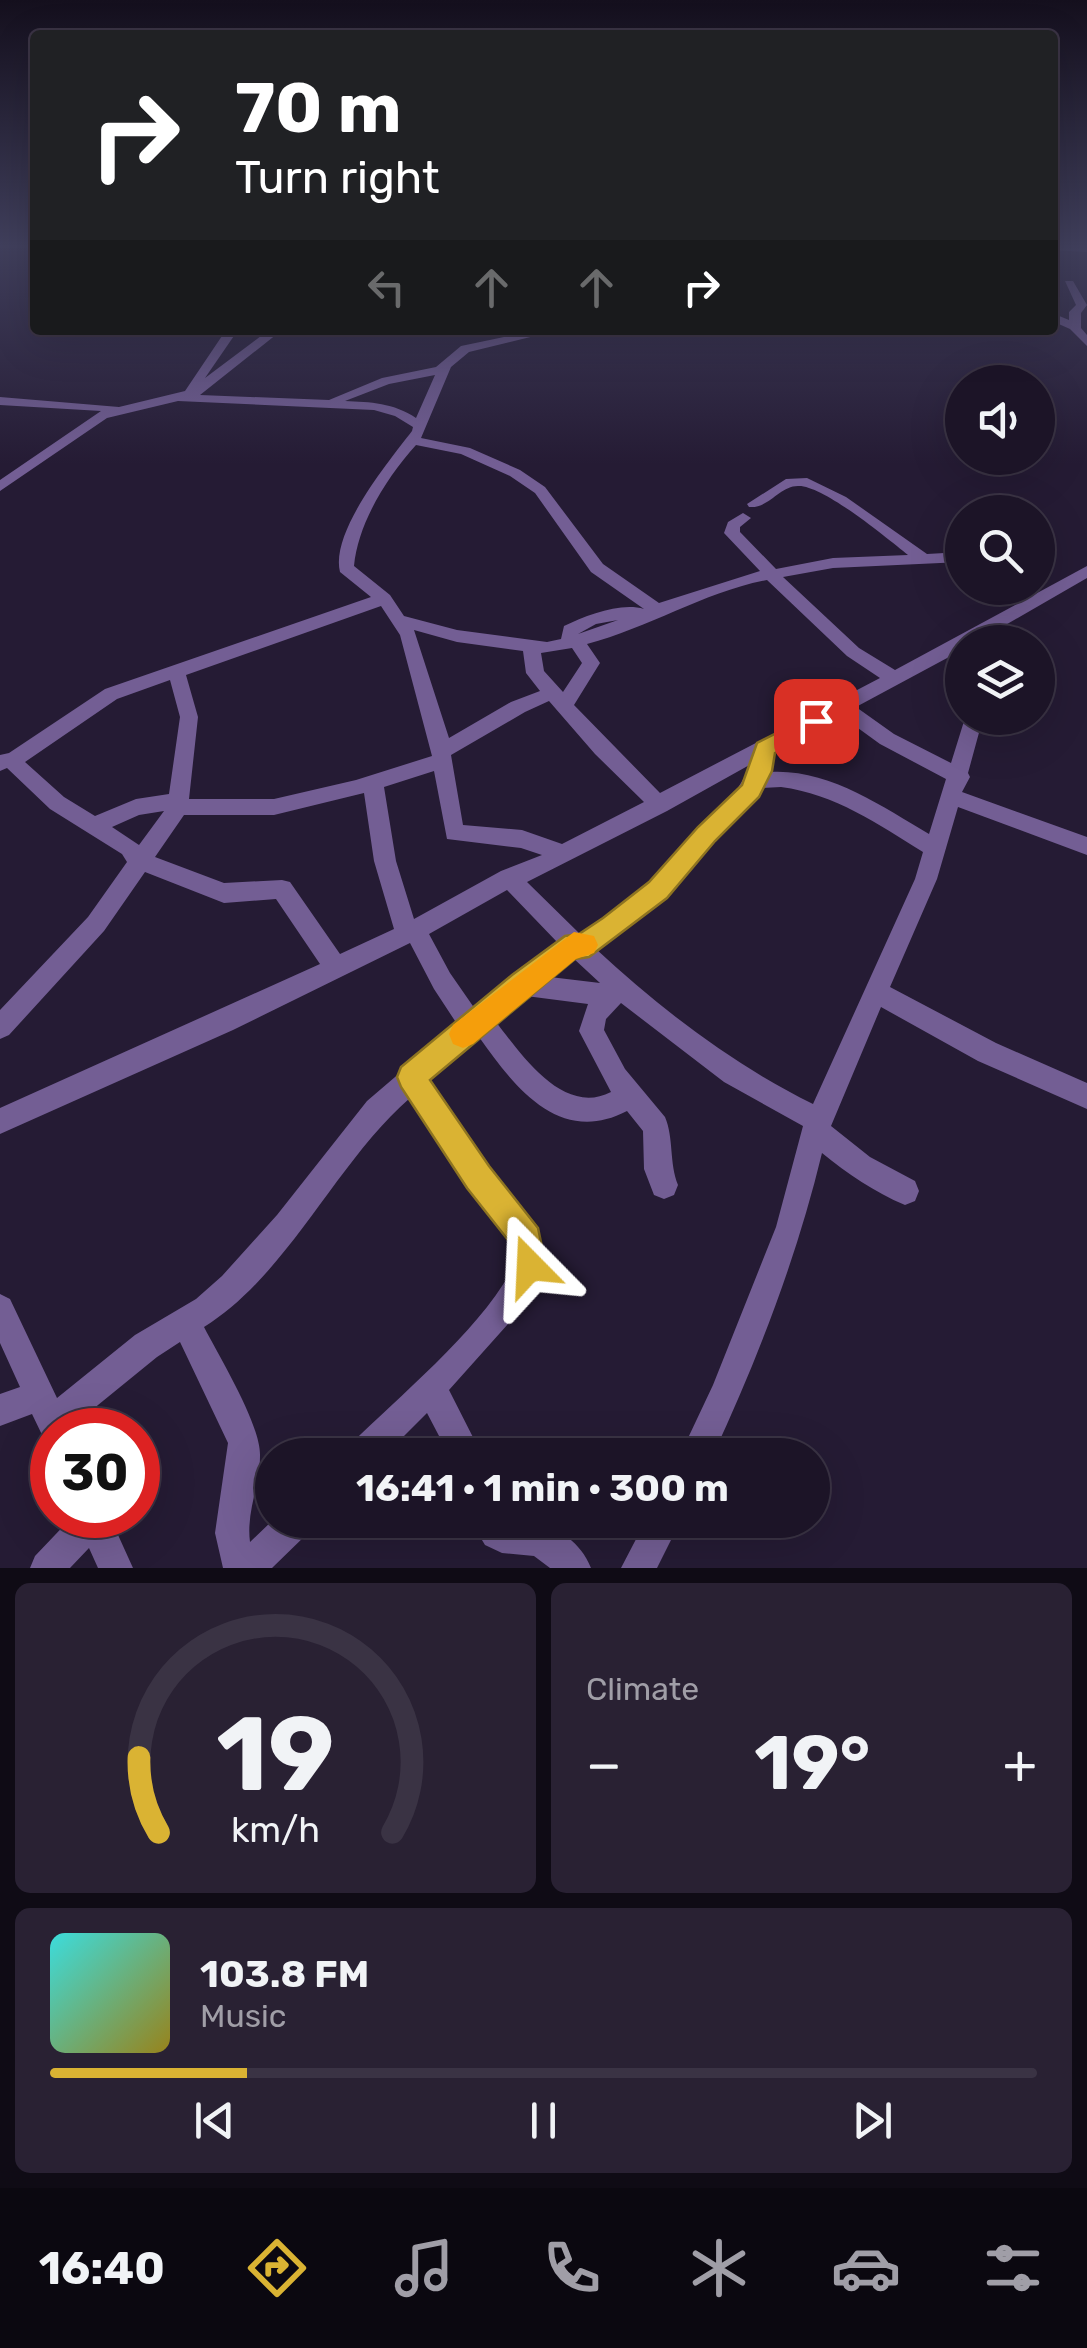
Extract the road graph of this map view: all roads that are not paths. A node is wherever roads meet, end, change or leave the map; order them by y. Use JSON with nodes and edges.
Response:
{"nodes":[{"id":1,"x":1076,"y":318,"type":"edge"},
{"id":2,"x":1058,"y":319,"type":"edge"},
{"id":3,"x":1076,"y":328,"type":"junction"},
{"id":4,"x":228,"y":335,"type":"edge"},
{"id":5,"x":270,"y":335,"type":"edge"},
{"id":6,"x":530,"y":335,"type":"edge"},
{"id":7,"x":1087,"y":342,"type":"edge"},
{"id":8,"x":220,"y":346,"type":"junction"},
{"id":9,"x":243,"y":356,"type":"junction"},
{"id":10,"x":445,"y":367,"type":"junction"},
{"id":11,"x":186,"y":396,"type":"junction"},
{"id":12,"x":0,"y":401,"type":"edge"},
{"id":13,"x":329,"y":402,"type":"junction"},
{"id":14,"x":128,"y":409,"type":"junction"},
{"id":15,"x":415,"y":433,"type":"junction"},
{"id":16,"x":1,"y":485,"type":"edge"},
{"id":17,"x":754,"y":504,"type":"dead end"},
{"id":18,"x":743,"y":518,"type":"dead end"},
{"id":19,"x":945,"y":558,"type":"edge"},
{"id":20,"x":924,"y":559,"type":"junction"},
{"id":21,"x":1087,"y":571,"type":"edge"},
{"id":22,"x":771,"y":574,"type":"junction"},
{"id":23,"x":1055,"y":580,"type":"edge"},
{"id":24,"x":623,"y":586,"type":"junction"},
{"id":25,"x":384,"y":599,"type":"junction"},
{"id":26,"x":1021,"y":605,"type":"edge"},
{"id":27,"x":655,"y":611,"type":"junction"},
{"id":28,"x":605,"y":616,"type":"junction"},
{"id":29,"x":400,"y":620,"type":"junction"},
{"id":30,"x":998,"y":625,"type":"edge"},
{"id":31,"x":573,"y":643,"type":"junction"},
{"id":32,"x":532,"y":648,"type":"junction"},
{"id":33,"x":945,"y":655,"type":"edge"},
{"id":34,"x":176,"y":670,"type":"junction"},
{"id":35,"x":894,"y":679,"type":"junction"},
{"id":36,"x":558,"y":699,"type":"junction"},
{"id":37,"x":842,"y":707,"type":"junction"},
{"id":38,"x":970,"y":735,"type":"edge"},
{"id":39,"x":765,"y":748,"type":"junction"},
{"id":40,"x":440,"y":756,"type":"junction"},
{"id":41,"x":6,"y":762,"type":"edge"},
{"id":42,"x":757,"y":780,"type":"junction"},
{"id":43,"x":373,"y":783,"type":"junction"},
{"id":44,"x":956,"y":787,"type":"junction"},
{"id":45,"x":179,"y":804,"type":"junction"},
{"id":46,"x":660,"y":805,"type":"junction"},
{"id":47,"x":92,"y":826,"type":"junction"},
{"id":48,"x":1087,"y":846,"type":"edge"},
{"id":49,"x":936,"y":849,"type":"junction"},
{"id":50,"x":564,"y":854,"type":"junction"},
{"id":51,"x":141,"y":862,"type":"junction"},
{"id":52,"x":509,"y":878,"type":"junction"},
{"id":53,"x":411,"y":932,"type":"junction"},
{"id":54,"x":570,"y":950,"type":"junction"},
{"id":55,"x":336,"y":966,"type":"junction"},
{"id":56,"x":522,"y":984,"type":"junction"},
{"id":57,"x":571,"y":989,"type":"junction"},
{"id":58,"x":616,"y":991,"type":"junction"},
{"id":59,"x":875,"y":991,"type":"junction"},
{"id":60,"x":476,"y":1023,"type":"junction"},
{"id":61,"x":590,"y":1023,"type":"junction"},
{"id":62,"x":0,"y":1027,"type":"edge"},
{"id":63,"x":412,"y":1077,"type":"junction"},
{"id":64,"x":628,"y":1096,"type":"junction"},
{"id":65,"x":1087,"y":1096,"type":"edge"},
{"id":66,"x":0,"y":1121,"type":"edge"},
{"id":67,"x":818,"y":1125,"type":"junction"},
{"id":68,"x":664,"y":1185,"type":"dead end"},
{"id":69,"x":905,"y":1190,"type":"dead end"},
{"id":70,"x":0,"y":1310,"type":"edge"},
{"id":71,"x":186,"y":1322,"type":"junction"},
{"id":72,"x":430,"y":1386,"type":"junction"},
{"id":73,"x":46,"y":1408,"type":"edge"},
{"id":74,"x":61,"y":1408,"type":"edge"},
{"id":75,"x":0,"y":1410,"type":"edge"},
{"id":76,"x":30,"y":1414,"type":"edge"},
{"id":77,"x":379,"y":1438,"type":"edge"},
{"id":78,"x":457,"y":1438,"type":"edge"},
{"id":79,"x":704,"y":1438,"type":"edge"},
{"id":80,"x":74,"y":1538,"type":"edge"},
{"id":81,"x":103,"y":1538,"type":"edge"},
{"id":82,"x":277,"y":1538,"type":"edge"},
{"id":83,"x":503,"y":1538,"type":"edge"},
{"id":84,"x":654,"y":1538,"type":"edge"},
{"id":85,"x":47,"y":1568,"type":"edge"},
{"id":86,"x":116,"y":1568,"type":"edge"},
{"id":87,"x":243,"y":1568,"type":"edge"},
{"id":88,"x":574,"y":1568,"type":"edge"},
{"id":89,"x":638,"y":1568,"type":"edge"}],
"edges":[{"from":1,"to":3,"type":"street"},
{"from":2,"to":3,"type":"street"},
{"from":3,"to":7,"type":"street"},
{"from":4,"to":8,"type":"street"},
{"from":5,"to":9,"type":"street"},
{"from":6,"to":10,"type":"street"},
{"from":8,"to":9,"type":"street"},
{"from":8,"to":11,"type":"street"},
{"from":9,"to":11,"type":"street"},
{"from":10,"to":13,"type":"street"},
{"from":10,"to":15,"type":"street"},
{"from":11,"to":13,"type":"street"},
{"from":11,"to":14,"type":"street"},
{"from":12,"to":14,"type":"street"},
{"from":13,"to":15,"type":"street"},
{"from":14,"to":16,"type":"street"},
{"from":15,"to":24,"type":"street"},
{"from":15,"to":25,"type":"street"},
{"from":17,"to":20,"type":"street"},
{"from":18,"to":22,"type":"street"},
{"from":19,"to":20,"type":"street"},
{"from":20,"to":22,"type":"street"},
{"from":21,"to":23,"type":"street"},
{"from":22,"to":27,"type":"street"},
{"from":22,"to":35,"type":"street"},
{"from":24,"to":27,"type":"street"},
{"from":24,"to":28,"type":"street"},
{"from":25,"to":29,"type":"street"},
{"from":25,"to":34,"type":"street"},
{"from":26,"to":30,"type":"street"},
{"from":27,"to":28,"type":"street"},
{"from":27,"to":31,"type":"street"},
{"from":28,"to":31,"type":"street"},
{"from":29,"to":32,"type":"street"},
{"from":29,"to":40,"type":"street"},
{"from":31,"to":32,"type":"street"},
{"from":31,"to":36,"type":"street"},
{"from":32,"to":36,"type":"street"},
{"from":33,"to":35,"type":"street"},
{"from":34,"to":41,"type":"street"},
{"from":34,"to":45,"type":"street"},
{"from":35,"to":37,"type":"street"},
{"from":36,"to":40,"type":"street"},
{"from":36,"to":46,"type":"street"},
{"from":37,"to":39,"type":"street"},
{"from":37,"to":44,"type":"street"},
{"from":38,"to":44,"type":"street"},
{"from":39,"to":42,"type":"street"},
{"from":39,"to":46,"type":"street"},
{"from":40,"to":43,"type":"street"},
{"from":40,"to":50,"type":"street"},
{"from":41,"to":47,"type":"street"},
{"from":42,"to":49,"type":"street"},
{"from":42,"to":54,"type":"street"},
{"from":43,"to":45,"type":"street"},
{"from":43,"to":53,"type":"street"},
{"from":44,"to":48,"type":"street"},
{"from":44,"to":49,"type":"street"},
{"from":45,"to":47,"type":"street"},
{"from":45,"to":51,"type":"street"},
{"from":46,"to":50,"type":"street"},
{"from":47,"to":51,"type":"street"},
{"from":49,"to":59,"type":"street"},
{"from":50,"to":52,"type":"street"},
{"from":51,"to":55,"type":"street"},
{"from":51,"to":62,"type":"street"},
{"from":52,"to":53,"type":"street"},
{"from":52,"to":54,"type":"street"},
{"from":53,"to":55,"type":"street"},
{"from":53,"to":60,"type":"street"},
{"from":54,"to":56,"type":"street"},
{"from":54,"to":57,"type":"street"},
{"from":54,"to":58,"type":"street"},
{"from":55,"to":66,"type":"street"},
{"from":56,"to":57,"type":"street"},
{"from":56,"to":60,"type":"street"},
{"from":57,"to":58,"type":"street"},
{"from":57,"to":61,"type":"street"},
{"from":58,"to":61,"type":"street"},
{"from":58,"to":67,"type":"street"},
{"from":59,"to":65,"type":"street"},
{"from":59,"to":67,"type":"street"},
{"from":60,"to":63,"type":"street"},
{"from":60,"to":64,"type":"street"},
{"from":61,"to":64,"type":"street"},
{"from":63,"to":71,"type":"street"},
{"from":63,"to":72,"type":"street"},
{"from":64,"to":68,"type":"street"},
{"from":67,"to":69,"type":"street"},
{"from":67,"to":79,"type":"street"},
{"from":70,"to":73,"type":"street"},
{"from":71,"to":74,"type":"street"},
{"from":71,"to":87,"type":"street"},
{"from":72,"to":77,"type":"street"},
{"from":72,"to":78,"type":"street"},
{"from":75,"to":76,"type":"street"},
{"from":80,"to":85,"type":"street"},
{"from":81,"to":86,"type":"street"},
{"from":82,"to":87,"type":"street"},
{"from":83,"to":88,"type":"street"},
{"from":84,"to":89,"type":"street"}]}
